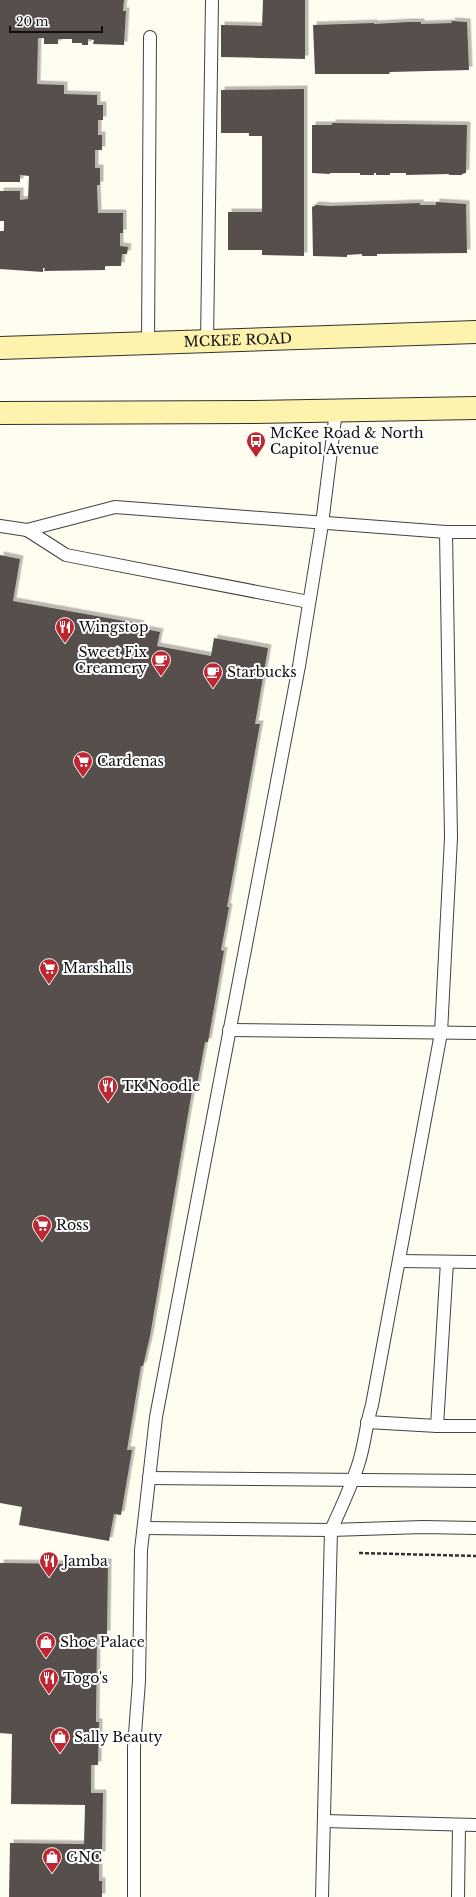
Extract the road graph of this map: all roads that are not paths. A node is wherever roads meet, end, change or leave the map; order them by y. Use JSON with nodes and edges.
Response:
{"nodes":[{"id":1,"x":212,"y":0,"type":"edge"},
{"id":2,"x":150,"y":38,"type":"dead end"},
{"id":3,"x":476,"y":332,"type":"edge"},
{"id":4,"x":207,"y":342,"type":"junction"},
{"id":5,"x":148,"y":343,"type":"junction"},
{"id":6,"x":0,"y":348,"type":"edge"},
{"id":7,"x":476,"y":408,"type":"edge"},
{"id":8,"x":336,"y":411,"type":"junction"},
{"id":9,"x":0,"y":413,"type":"edge"},
{"id":10,"x":322,"y":524,"type":"junction"},
{"id":11,"x":0,"y":526,"type":"edge"},
{"id":12,"x":27,"y":530,"type":"junction"},
{"id":13,"x":446,"y":532,"type":"junction"},
{"id":14,"x":476,"y":532,"type":"edge"},
{"id":15,"x":309,"y":602,"type":"junction"},
{"id":16,"x":229,"y":1030,"type":"junction"},
{"id":17,"x":441,"y":1033,"type":"junction"},
{"id":18,"x":476,"y":1034,"type":"edge"},
{"id":19,"x":399,"y":1261,"type":"junction"},
{"id":20,"x":447,"y":1262,"type":"junction"},
{"id":21,"x":476,"y":1262,"type":"edge"},
{"id":22,"x":367,"y":1422,"type":"junction"},
{"id":23,"x":437,"y":1426,"type":"junction"},
{"id":24,"x":476,"y":1426,"type":"edge"},
{"id":25,"x":149,"y":1478,"type":"junction"},
{"id":26,"x":354,"y":1480,"type":"junction"},
{"id":27,"x":476,"y":1481,"type":"edge"},
{"id":28,"x":144,"y":1528,"type":"junction"},
{"id":29,"x":476,"y":1528,"type":"edge"},
{"id":30,"x":331,"y":1530,"type":"junction"},
{"id":31,"x":324,"y":1822,"type":"junction"},
{"id":32,"x":459,"y":1825,"type":"junction"},
{"id":33,"x":476,"y":1825,"type":"edge"},
{"id":34,"x":134,"y":1897,"type":"edge"},
{"id":35,"x":322,"y":1897,"type":"edge"},
{"id":36,"x":458,"y":1897,"type":"edge"}],
"edges":[{"from":1,"to":4,"type":"lane"},
{"from":2,"to":5,"type":"lane"},
{"from":3,"to":4,"type":"main road","name":"MCKEE ROAD"},
{"from":4,"to":5,"type":"main road","name":"MCKEE ROAD"},
{"from":5,"to":6,"type":"main road","name":"MCKEE ROAD"},
{"from":7,"to":8,"type":"main road"},
{"from":8,"to":9,"type":"main road"},
{"from":8,"to":10,"type":"lane"},
{"from":10,"to":12,"type":"lane"},
{"from":10,"to":13,"type":"lane"},
{"from":10,"to":15,"type":"lane"},
{"from":11,"to":12,"type":"lane"},
{"from":12,"to":15,"type":"lane"},
{"from":13,"to":14,"type":"lane"},
{"from":13,"to":17,"type":"lane"},
{"from":15,"to":16,"type":"lane"},
{"from":16,"to":17,"type":"lane"},
{"from":16,"to":25,"type":"lane"},
{"from":17,"to":18,"type":"lane"},
{"from":17,"to":19,"type":"lane"},
{"from":19,"to":20,"type":"lane"},
{"from":19,"to":22,"type":"lane"},
{"from":20,"to":21,"type":"lane"},
{"from":20,"to":23,"type":"lane"},
{"from":22,"to":23,"type":"lane"},
{"from":22,"to":26,"type":"lane"},
{"from":23,"to":24,"type":"lane"},
{"from":25,"to":26,"type":"lane"},
{"from":25,"to":28,"type":"lane"},
{"from":26,"to":27,"type":"lane"},
{"from":26,"to":30,"type":"lane"},
{"from":28,"to":30,"type":"lane"},
{"from":28,"to":34,"type":"lane"},
{"from":29,"to":30,"type":"lane"},
{"from":30,"to":31,"type":"lane"},
{"from":31,"to":32,"type":"lane"},
{"from":31,"to":35,"type":"lane"},
{"from":32,"to":33,"type":"lane"},
{"from":32,"to":36,"type":"lane"}]}
